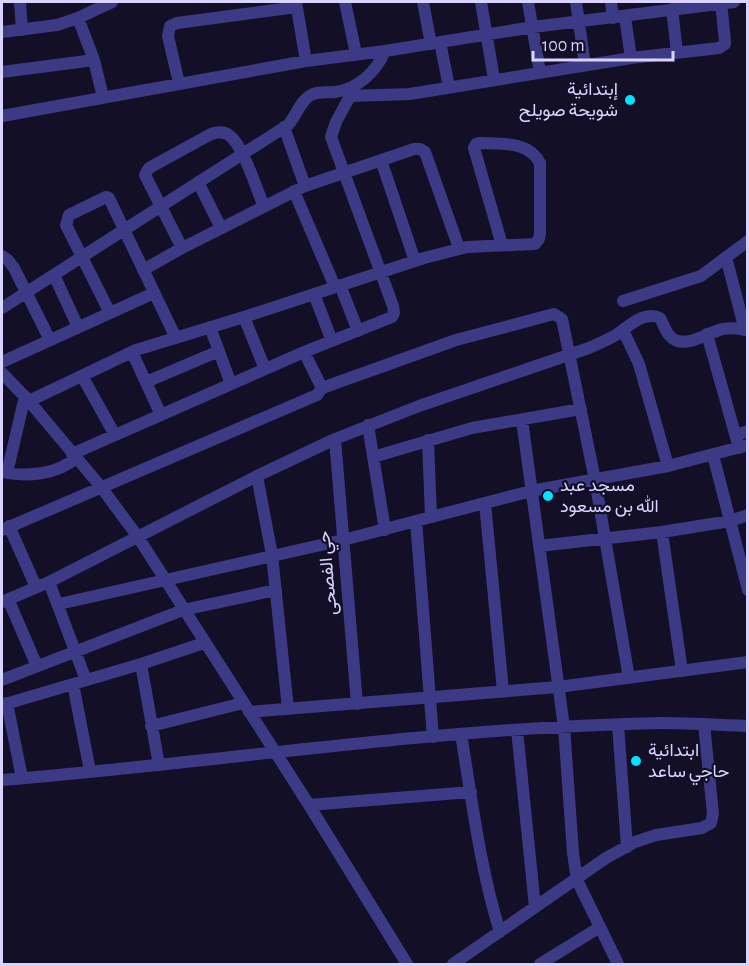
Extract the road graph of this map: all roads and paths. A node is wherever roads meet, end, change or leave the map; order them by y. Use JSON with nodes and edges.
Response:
{"nodes":[{"id":1,"x":20,"y":2,"type":"edge"},
{"id":2,"x":112,"y":2,"type":"edge"},
{"id":3,"x":345,"y":2,"type":"edge"},
{"id":4,"x":423,"y":2,"type":"edge"},
{"id":5,"x":481,"y":2,"type":"edge"},
{"id":6,"x":528,"y":2,"type":"edge"},
{"id":7,"x":576,"y":2,"type":"edge"},
{"id":8,"x":611,"y":2,"type":"edge"},
{"id":9,"x":720,"y":2,"type":"edge"},
{"id":10,"x":297,"y":4,"type":"edge"},
{"id":11,"x":664,"y":7,"type":"edge"},
{"id":12,"x":619,"y":17,"type":"junction"},
{"id":13,"x":78,"y":18,"type":"junction"},
{"id":14,"x":580,"y":22,"type":"junction"},
{"id":15,"x":533,"y":27,"type":"junction"},
{"id":16,"x":22,"y":30,"type":"junction"},
{"id":17,"x":2,"y":32,"type":"edge"},
{"id":18,"x":487,"y":34,"type":"junction"},
{"id":19,"x":436,"y":43,"type":"junction"},
{"id":20,"x":385,"y":51,"type":"junction"},
{"id":21,"x":677,"y":52,"type":"junction"},
{"id":22,"x":356,"y":54,"type":"junction"},
{"id":23,"x":631,"y":58,"type":"junction"},
{"id":24,"x":94,"y":60,"type":"junction"},
{"id":25,"x":306,"y":60,"type":"junction"},
{"id":26,"x":585,"y":65,"type":"junction"},
{"id":27,"x":2,"y":72,"type":"edge"},
{"id":28,"x":540,"y":72,"type":"junction"},
{"id":29,"x":494,"y":79,"type":"junction"},
{"id":30,"x":179,"y":83,"type":"junction"},
{"id":31,"x":449,"y":87,"type":"junction"},
{"id":32,"x":353,"y":90,"type":"junction"},
{"id":33,"x":103,"y":97,"type":"junction"},
{"id":34,"x":2,"y":116,"type":"edge"},
{"id":35,"x":284,"y":127,"type":"junction"},
{"id":36,"x":242,"y":154,"type":"junction"},
{"id":37,"x":381,"y":160,"type":"junction"},
{"id":38,"x":343,"y":173,"type":"junction"},
{"id":39,"x":198,"y":182,"type":"junction"},
{"id":40,"x":299,"y":189,"type":"junction"},
{"id":41,"x":160,"y":206,"type":"junction"},
{"id":42,"x":264,"y":207,"type":"junction"},
{"id":43,"x":220,"y":228,"type":"junction"},
{"id":44,"x":124,"y":230,"type":"junction"},
{"id":45,"x":747,"y":241,"type":"edge"},
{"id":46,"x":502,"y":245,"type":"junction"},
{"id":47,"x":182,"y":248,"type":"junction"},
{"id":48,"x":459,"y":248,"type":"junction"},
{"id":49,"x":2,"y":256,"type":"edge"},
{"id":50,"x":82,"y":256,"type":"junction"},
{"id":51,"x":726,"y":257,"type":"junction"},
{"id":52,"x":415,"y":261,"type":"junction"},
{"id":53,"x":143,"y":270,"type":"junction"},
{"id":54,"x":380,"y":272,"type":"junction"},
{"id":55,"x":54,"y":274,"type":"junction"},
{"id":56,"x":338,"y":286,"type":"junction"},
{"id":57,"x":26,"y":292,"type":"junction"},
{"id":58,"x":154,"y":293,"type":"junction"},
{"id":59,"x":314,"y":294,"type":"junction"},
{"id":60,"x":623,"y":301,"type":"dead end"},
{"id":61,"x":2,"y":308,"type":"edge"},
{"id":62,"x":110,"y":313,"type":"junction"},
{"id":63,"x":244,"y":317,"type":"junction"},
{"id":64,"x":78,"y":327,"type":"junction"},
{"id":65,"x":210,"y":327,"type":"junction"},
{"id":66,"x":623,"y":330,"type":"junction"},
{"id":67,"x":746,"y":330,"type":"edge"},
{"id":68,"x":358,"y":331,"type":"junction"},
{"id":69,"x":707,"y":334,"type":"junction"},
{"id":70,"x":175,"y":336,"type":"junction"},
{"id":71,"x":50,"y":340,"type":"junction"},
{"id":72,"x":332,"y":341,"type":"junction"},
{"id":73,"x":219,"y":351,"type":"junction"},
{"id":74,"x":132,"y":352,"type":"junction"},
{"id":75,"x":304,"y":352,"type":"junction"},
{"id":76,"x":570,"y":353,"type":"junction"},
{"id":77,"x":2,"y":362,"type":"edge"},
{"id":78,"x":266,"y":369,"type":"junction"},
{"id":79,"x":2,"y":373,"type":"edge"},
{"id":80,"x":82,"y":376,"type":"junction"},
{"id":81,"x":146,"y":382,"type":"junction"},
{"id":82,"x":231,"y":384,"type":"junction"},
{"id":83,"x":322,"y":388,"type":"junction"},
{"id":84,"x":27,"y":399,"type":"junction"},
{"id":85,"x":581,"y":410,"type":"junction"},
{"id":86,"x":161,"y":415,"type":"junction"},
{"id":87,"x":522,"y":420,"type":"junction"},
{"id":88,"x":368,"y":425,"type":"junction"},
{"id":89,"x":742,"y":433,"type":"edge"},
{"id":90,"x":115,"y":435,"type":"junction"},
{"id":91,"x":335,"y":439,"type":"junction"},
{"id":92,"x":428,"y":440,"type":"junction"},
{"id":93,"x":743,"y":447,"type":"edge"},
{"id":94,"x":713,"y":455,"type":"junction"},
{"id":95,"x":74,"y":456,"type":"junction"},
{"id":96,"x":373,"y":457,"type":"junction"},
{"id":97,"x":668,"y":466,"type":"junction"},
{"id":98,"x":4,"y":472,"type":"edge"},
{"id":99,"x":257,"y":476,"type":"junction"},
{"id":100,"x":595,"y":480,"type":"junction"},
{"id":101,"x":101,"y":487,"type":"junction"},
{"id":102,"x":531,"y":491,"type":"junction"},
{"id":103,"x":485,"y":503,"type":"junction"},
{"id":104,"x":747,"y":515,"type":"edge"},
{"id":105,"x":431,"y":517,"type":"junction"},
{"id":106,"x":416,"y":521,"type":"junction"},
{"id":107,"x":730,"y":521,"type":"junction"},
{"id":108,"x":5,"y":528,"type":"edge"},
{"id":109,"x":385,"y":530,"type":"junction"},
{"id":110,"x":662,"y":532,"type":"junction"},
{"id":111,"x":138,"y":537,"type":"junction"},
{"id":112,"x":605,"y":539,"type":"junction"},
{"id":113,"x":343,"y":540,"type":"junction"},
{"id":114,"x":539,"y":546,"type":"junction"},
{"id":115,"x":272,"y":555,"type":"junction"},
{"id":116,"x":165,"y":580,"type":"junction"},
{"id":117,"x":49,"y":582,"type":"junction"},
{"id":118,"x":747,"y":583,"type":"edge"},
{"id":119,"x":36,"y":587,"type":"junction"},
{"id":120,"x":276,"y":590,"type":"junction"},
{"id":121,"x":5,"y":601,"type":"edge"},
{"id":122,"x":59,"y":604,"type":"junction"},
{"id":123,"x":183,"y":610,"type":"junction"},
{"id":124,"x":204,"y":643,"type":"junction"},
{"id":125,"x":75,"y":651,"type":"junction"},
{"id":126,"x":747,"y":662,"type":"edge"},
{"id":127,"x":141,"y":664,"type":"junction"},
{"id":128,"x":37,"y":666,"type":"junction"},
{"id":129,"x":682,"y":671,"type":"junction"},
{"id":130,"x":629,"y":678,"type":"junction"},
{"id":131,"x":2,"y":680,"type":"edge"},
{"id":132,"x":86,"y":680,"type":"junction"},
{"id":133,"x":73,"y":684,"type":"junction"},
{"id":134,"x":558,"y":687,"type":"junction"},
{"id":135,"x":503,"y":691,"type":"junction"},
{"id":136,"x":431,"y":697,"type":"junction"},
{"id":137,"x":4,"y":704,"type":"edge"},
{"id":138,"x":357,"y":704,"type":"junction"},
{"id":139,"x":246,"y":707,"type":"junction"},
{"id":140,"x":288,"y":709,"type":"junction"},
{"id":141,"x":704,"y":724,"type":"junction"},
{"id":142,"x":618,"y":725,"type":"junction"},
{"id":143,"x":151,"y":726,"type":"junction"},
{"id":144,"x":747,"y":726,"type":"edge"},
{"id":145,"x":564,"y":727,"type":"junction"},
{"id":146,"x":517,"y":730,"type":"junction"},
{"id":147,"x":461,"y":734,"type":"junction"},
{"id":148,"x":433,"y":737,"type":"junction"},
{"id":149,"x":275,"y":752,"type":"junction"},
{"id":150,"x":159,"y":765,"type":"junction"},
{"id":151,"x":90,"y":771,"type":"junction"},
{"id":152,"x":22,"y":778,"type":"junction"},
{"id":153,"x":2,"y":780,"type":"edge"},
{"id":154,"x":471,"y":792,"type":"junction"},
{"id":155,"x":309,"y":805,"type":"junction"},
{"id":156,"x":627,"y":847,"type":"junction"},
{"id":157,"x":577,"y":880,"type":"junction"},
{"id":158,"x":536,"y":907,"type":"junction"},
{"id":159,"x":600,"y":927,"type":"junction"},
{"id":160,"x":500,"y":932,"type":"junction"},
{"id":161,"x":407,"y":964,"type":"edge"},
{"id":162,"x":453,"y":964,"type":"edge"},
{"id":163,"x":540,"y":964,"type":"edge"},
{"id":164,"x":618,"y":964,"type":"edge"}],
"edges":[{"from":1,"to":16,"type":"street"},
{"from":2,"to":13,"type":"street"},
{"from":3,"to":22,"type":"street"},
{"from":4,"to":19,"type":"street"},
{"from":5,"to":18,"type":"street"},
{"from":6,"to":15,"type":"street"},
{"from":7,"to":14,"type":"street"},
{"from":8,"to":12,"type":"street"},
{"from":9,"to":11,"type":"street"},
{"from":9,"to":21,"type":"street"},
{"from":10,"to":25,"type":"street"},
{"from":10,"to":30,"type":"street"},
{"from":11,"to":12,"type":"street"},
{"from":11,"to":21,"type":"street"},
{"from":12,"to":14,"type":"street"},
{"from":12,"to":23,"type":"street"},
{"from":13,"to":16,"type":"street"},
{"from":13,"to":24,"type":"street"},
{"from":14,"to":15,"type":"street"},
{"from":14,"to":26,"type":"street"},
{"from":15,"to":18,"type":"street"},
{"from":15,"to":28,"type":"street"},
{"from":16,"to":17,"type":"street"},
{"from":18,"to":19,"type":"street"},
{"from":18,"to":29,"type":"street"},
{"from":19,"to":20,"type":"street"},
{"from":19,"to":31,"type":"street"},
{"from":20,"to":22,"type":"street"},
{"from":20,"to":32,"type":"street"},
{"from":21,"to":23,"type":"street"},
{"from":22,"to":25,"type":"street"},
{"from":23,"to":26,"type":"street"},
{"from":24,"to":27,"type":"street"},
{"from":24,"to":33,"type":"street"},
{"from":25,"to":30,"type":"street"},
{"from":26,"to":28,"type":"street"},
{"from":28,"to":29,"type":"street"},
{"from":29,"to":31,"type":"street"},
{"from":30,"to":33,"type":"street"},
{"from":31,"to":32,"type":"street"},
{"from":32,"to":35,"type":"street"},
{"from":32,"to":38,"type":"street"},
{"from":33,"to":34,"type":"street"},
{"from":35,"to":36,"type":"street"},
{"from":35,"to":40,"type":"street"},
{"from":36,"to":39,"type":"street"},
{"from":36,"to":41,"type":"street"},
{"from":36,"to":42,"type":"street"},
{"from":37,"to":38,"type":"street"},
{"from":37,"to":48,"type":"street"},
{"from":37,"to":52,"type":"street"},
{"from":38,"to":40,"type":"street"},
{"from":38,"to":54,"type":"street"},
{"from":39,"to":41,"type":"street"},
{"from":39,"to":43,"type":"street"},
{"from":40,"to":42,"type":"street"},
{"from":40,"to":56,"type":"street"},
{"from":41,"to":44,"type":"street"},
{"from":41,"to":47,"type":"street"},
{"from":42,"to":43,"type":"street"},
{"from":43,"to":47,"type":"street"},
{"from":44,"to":50,"type":"street"},
{"from":44,"to":50,"type":"street"},
{"from":44,"to":53,"type":"street"},
{"from":45,"to":51,"type":"street"},
{"from":46,"to":46,"type":"street"},
{"from":46,"to":48,"type":"street"},
{"from":47,"to":53,"type":"street"},
{"from":48,"to":52,"type":"street"},
{"from":49,"to":57,"type":"street"},
{"from":50,"to":55,"type":"street"},
{"from":50,"to":62,"type":"street"},
{"from":51,"to":60,"type":"street"},
{"from":51,"to":67,"type":"street"},
{"from":52,"to":54,"type":"street"},
{"from":53,"to":58,"type":"street"},
{"from":54,"to":56,"type":"street"},
{"from":54,"to":68,"type":"street"},
{"from":55,"to":57,"type":"street"},
{"from":55,"to":64,"type":"street"},
{"from":56,"to":59,"type":"street"},
{"from":56,"to":68,"type":"street"},
{"from":57,"to":61,"type":"street"},
{"from":57,"to":71,"type":"street"},
{"from":58,"to":62,"type":"street"},
{"from":58,"to":70,"type":"street"},
{"from":59,"to":63,"type":"street"},
{"from":59,"to":72,"type":"street"},
{"from":62,"to":64,"type":"street"},
{"from":63,"to":65,"type":"street"},
{"from":63,"to":78,"type":"street"},
{"from":64,"to":71,"type":"street"},
{"from":65,"to":70,"type":"street"},
{"from":65,"to":73,"type":"street"},
{"from":66,"to":69,"type":"street"},
{"from":66,"to":76,"type":"street"},
{"from":66,"to":97,"type":"street"},
{"from":67,"to":69,"type":"street"},
{"from":68,"to":72,"type":"street"},
{"from":69,"to":89,"type":"street"},
{"from":70,"to":74,"type":"street"},
{"from":71,"to":77,"type":"street"},
{"from":72,"to":75,"type":"street"},
{"from":73,"to":81,"type":"street"},
{"from":73,"to":82,"type":"street"},
{"from":74,"to":80,"type":"street"},
{"from":74,"to":81,"type":"street"},
{"from":75,"to":78,"type":"street"},
{"from":75,"to":83,"type":"street"},
{"from":76,"to":83,"type":"street"},
{"from":76,"to":85,"type":"street"},
{"from":76,"to":88,"type":"street"},
{"from":78,"to":82,"type":"street"},
{"from":79,"to":84,"type":"street"},
{"from":80,"to":84,"type":"street"},
{"from":80,"to":90,"type":"street"},
{"from":81,"to":86,"type":"street"},
{"from":82,"to":86,"type":"street"},
{"from":83,"to":101,"type":"street"},
{"from":84,"to":95,"type":"street"},
{"from":84,"to":98,"type":"street"},
{"from":85,"to":87,"type":"street"},
{"from":85,"to":100,"type":"street"},
{"from":86,"to":90,"type":"street"},
{"from":87,"to":92,"type":"street"},
{"from":87,"to":102,"type":"street"},
{"from":88,"to":91,"type":"street"},
{"from":88,"to":96,"type":"street"},
{"from":89,"to":93,"type":"street"},
{"from":90,"to":95,"type":"street"},
{"from":91,"to":99,"type":"street"},
{"from":91,"to":113,"type":"street","name":"حي الفصحى"},
{"from":92,"to":96,"type":"street"},
{"from":92,"to":105,"type":"street"},
{"from":93,"to":94,"type":"street"},
{"from":94,"to":97,"type":"street"},
{"from":94,"to":107,"type":"street"},
{"from":95,"to":98,"type":"street"},
{"from":95,"to":101,"type":"street"},
{"from":96,"to":109,"type":"street"},
{"from":97,"to":100,"type":"street"},
{"from":99,"to":111,"type":"street"},
{"from":99,"to":115,"type":"street"},
{"from":100,"to":102,"type":"street"},
{"from":100,"to":112,"type":"street"},
{"from":101,"to":108,"type":"street"},
{"from":101,"to":111,"type":"street"},
{"from":102,"to":103,"type":"street"},
{"from":102,"to":114,"type":"street"},
{"from":103,"to":105,"type":"street"},
{"from":103,"to":135,"type":"street"},
{"from":104,"to":107,"type":"street"},
{"from":105,"to":106,"type":"street"},
{"from":106,"to":109,"type":"street"},
{"from":106,"to":136,"type":"street"},
{"from":107,"to":110,"type":"street"},
{"from":107,"to":118,"type":"street"},
{"from":108,"to":119,"type":"street"},
{"from":109,"to":113,"type":"street"},
{"from":110,"to":112,"type":"street"},
{"from":110,"to":129,"type":"street"},
{"from":111,"to":116,"type":"street"},
{"from":111,"to":117,"type":"street"},
{"from":112,"to":114,"type":"street"},
{"from":112,"to":130,"type":"street"},
{"from":113,"to":115,"type":"street"},
{"from":113,"to":138,"type":"street","name":"حي الفصحى"},
{"from":114,"to":134,"type":"street"},
{"from":115,"to":116,"type":"street"},
{"from":115,"to":120,"type":"street"},
{"from":116,"to":122,"type":"street"},
{"from":116,"to":123,"type":"street"},
{"from":117,"to":119,"type":"street"},
{"from":117,"to":122,"type":"street"},
{"from":119,"to":121,"type":"street"},
{"from":120,"to":123,"type":"street"},
{"from":120,"to":140,"type":"street"},
{"from":121,"to":128,"type":"street"},
{"from":122,"to":125,"type":"street"},
{"from":123,"to":124,"type":"street"},
{"from":123,"to":125,"type":"street"},
{"from":124,"to":127,"type":"street"},
{"from":124,"to":139,"type":"street"},
{"from":125,"to":128,"type":"street"},
{"from":125,"to":132,"type":"street"},
{"from":126,"to":129,"type":"street"},
{"from":127,"to":132,"type":"street"},
{"from":127,"to":143,"type":"street"},
{"from":128,"to":131,"type":"street"},
{"from":129,"to":130,"type":"street"},
{"from":130,"to":134,"type":"street"},
{"from":132,"to":133,"type":"street"},
{"from":133,"to":137,"type":"street"},
{"from":133,"to":151,"type":"street"},
{"from":134,"to":135,"type":"street"},
{"from":134,"to":145,"type":"street"},
{"from":135,"to":136,"type":"street"},
{"from":136,"to":138,"type":"street"},
{"from":136,"to":148,"type":"street"},
{"from":137,"to":152,"type":"street"},
{"from":138,"to":140,"type":"street"},
{"from":139,"to":140,"type":"street"},
{"from":139,"to":143,"type":"street"},
{"from":139,"to":149,"type":"street"},
{"from":141,"to":142,"type":"street"},
{"from":141,"to":144,"type":"street"},
{"from":141,"to":156,"type":"street"},
{"from":142,"to":145,"type":"street"},
{"from":142,"to":156,"type":"street"},
{"from":143,"to":150,"type":"street"},
{"from":145,"to":146,"type":"street"},
{"from":145,"to":157,"type":"street"},
{"from":146,"to":147,"type":"street"},
{"from":146,"to":158,"type":"street"},
{"from":147,"to":148,"type":"street"},
{"from":147,"to":154,"type":"street"},
{"from":148,"to":149,"type":"street"},
{"from":149,"to":150,"type":"street"},
{"from":149,"to":155,"type":"street"},
{"from":150,"to":151,"type":"street"},
{"from":151,"to":152,"type":"street"},
{"from":152,"to":153,"type":"street"},
{"from":154,"to":155,"type":"street"},
{"from":154,"to":160,"type":"street"},
{"from":155,"to":161,"type":"street"},
{"from":156,"to":157,"type":"street"},
{"from":157,"to":158,"type":"street"},
{"from":157,"to":159,"type":"street"},
{"from":158,"to":160,"type":"street"},
{"from":159,"to":163,"type":"street"},
{"from":159,"to":164,"type":"street"},
{"from":160,"to":162,"type":"street"}]}
